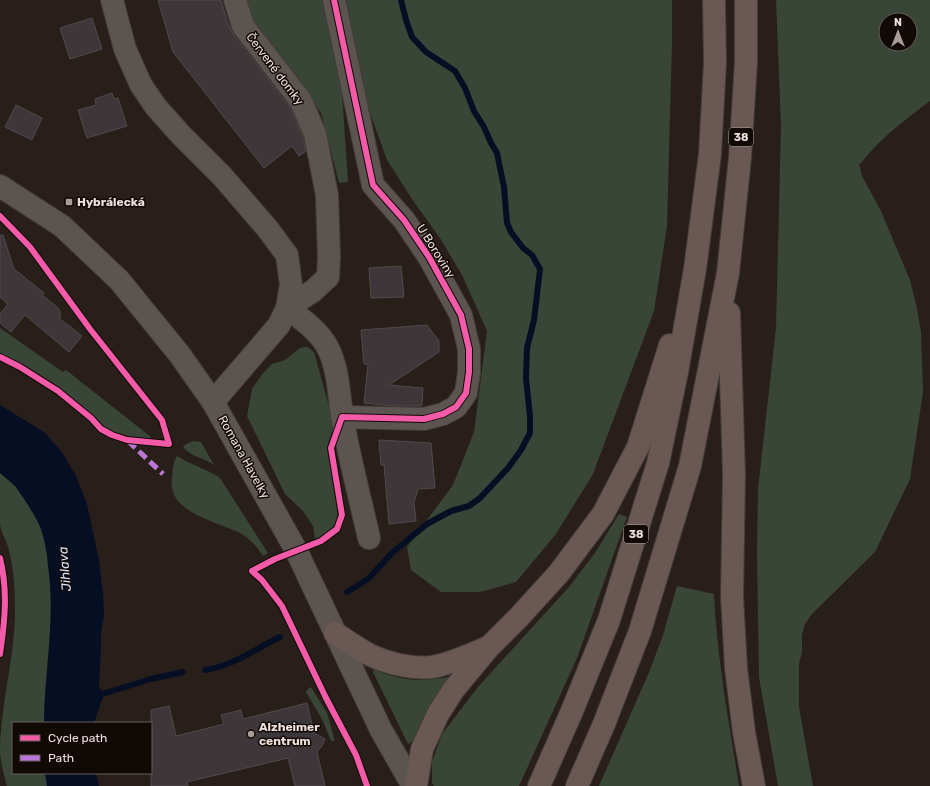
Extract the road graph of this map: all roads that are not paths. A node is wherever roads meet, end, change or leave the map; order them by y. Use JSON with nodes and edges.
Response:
{"nodes":[{"id":1,"x":112,"y":0,"type":"edge"},
{"id":2,"x":235,"y":0,"type":"edge"},
{"id":3,"x":334,"y":0,"type":"edge"},
{"id":4,"x":714,"y":0,"type":"edge"},
{"id":5,"x":746,"y":0,"type":"edge"},
{"id":6,"x":0,"y":186,"type":"edge"},
{"id":7,"x":695,"y":269,"type":"junction"},
{"id":8,"x":728,"y":273,"type":"junction"},
{"id":9,"x":287,"y":308,"type":"junction"},
{"id":10,"x":213,"y":402,"type":"junction"},
{"id":11,"x":342,"y":417,"type":"junction"},
{"id":12,"x":369,"y":538,"type":"dead end"},
{"id":13,"x":335,"y":632,"type":"junction"},
{"id":14,"x":489,"y":646,"type":"junction"},
{"id":15,"x":413,"y":786,"type":"edge"},
{"id":16,"x":416,"y":786,"type":"edge"},
{"id":17,"x":539,"y":786,"type":"edge"},
{"id":18,"x":577,"y":786,"type":"edge"},
{"id":19,"x":754,"y":786,"type":"edge"}],
"edges":[{"from":1,"to":9,"type":"street"},
{"from":2,"to":9,"type":"street","name":"Červené domky"},
{"from":3,"to":11,"type":"street","name":"U Boroviny"},
{"from":4,"to":7,"type":"highway","number":"38"},
{"from":5,"to":8,"type":"highway","number":"38"},
{"from":6,"to":10,"type":"street","name":"Romana Havelky"},
{"from":7,"to":14,"type":"highway"},
{"from":7,"to":17,"type":"highway","number":"38"},
{"from":8,"to":18,"type":"highway","number":"38"},
{"from":8,"to":19,"type":"highway"},
{"from":9,"to":10,"type":"street"},
{"from":9,"to":11,"type":"street"},
{"from":10,"to":13,"type":"street","name":"Romana Havelky"},
{"from":11,"to":12,"type":"street"},
{"from":13,"to":14,"type":"highway"},
{"from":13,"to":15,"type":"street","name":"Romana Havelky"},
{"from":14,"to":16,"type":"highway"}]}
